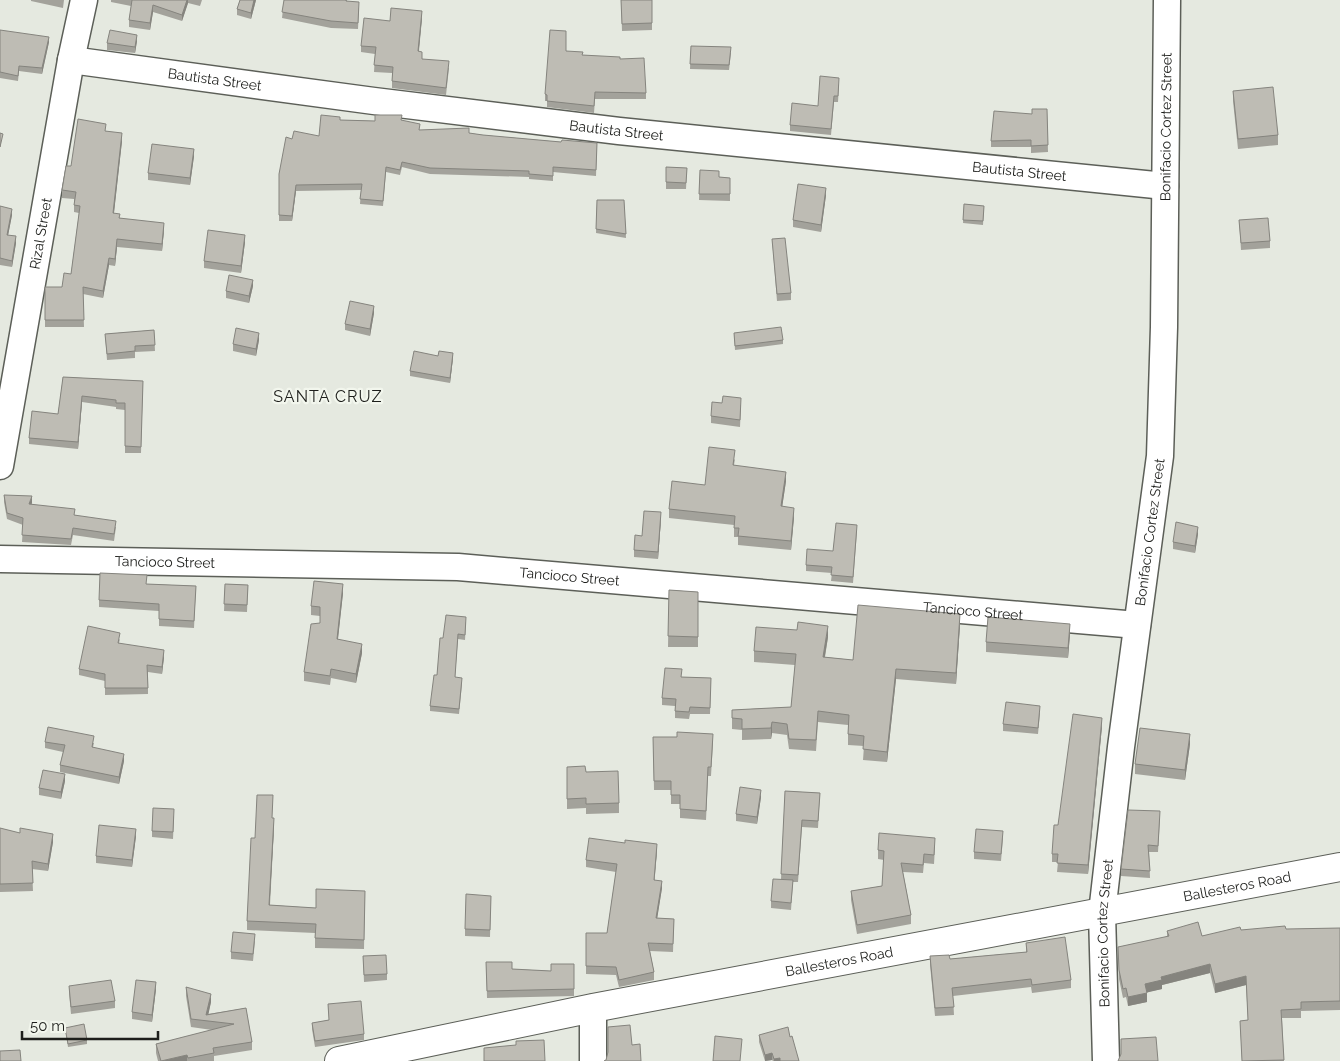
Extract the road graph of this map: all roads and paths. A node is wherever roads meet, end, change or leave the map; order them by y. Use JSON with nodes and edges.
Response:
{"nodes":[{"id":1,"x":84,"y":0,"type":"edge"},
{"id":2,"x":1167,"y":0,"type":"edge"},
{"id":3,"x":70,"y":60,"type":"junction"},
{"id":4,"x":1165,"y":186,"type":"junction"},
{"id":5,"x":0,"y":466,"type":"edge"},
{"id":6,"x":0,"y":559,"type":"edge"},
{"id":7,"x":1137,"y":625,"type":"junction"},
{"id":8,"x":1340,"y":867,"type":"edge"},
{"id":9,"x":1102,"y":912,"type":"junction"},
{"id":10,"x":593,"y":1008,"type":"junction"},
{"id":11,"x":339,"y":1061,"type":"edge"},
{"id":12,"x":593,"y":1061,"type":"edge"},
{"id":13,"x":1106,"y":1061,"type":"edge"}],
"edges":[{"from":1,"to":3,"type":"street","name":"Rizal Street"},
{"from":2,"to":4,"type":"street","name":"Bonifacio Cortez Street"},
{"from":3,"to":4,"type":"street","name":"Bautista Street"},
{"from":3,"to":5,"type":"street","name":"Rizal Street"},
{"from":4,"to":7,"type":"street","name":"Bonifacio Cortez Street"},
{"from":6,"to":7,"type":"street","name":"Tancioco Street"},
{"from":7,"to":9,"type":"street","name":"Bonifacio Cortez Street"},
{"from":8,"to":9,"type":"main road","name":"Ballesteros Road"},
{"from":9,"to":10,"type":"main road","name":"Ballesteros Road"},
{"from":9,"to":13,"type":"street","name":"Bonifacio Cortez Street"},
{"from":10,"to":11,"type":"main road","name":"Ballesteros Road"},
{"from":10,"to":12,"type":"street"}]}
